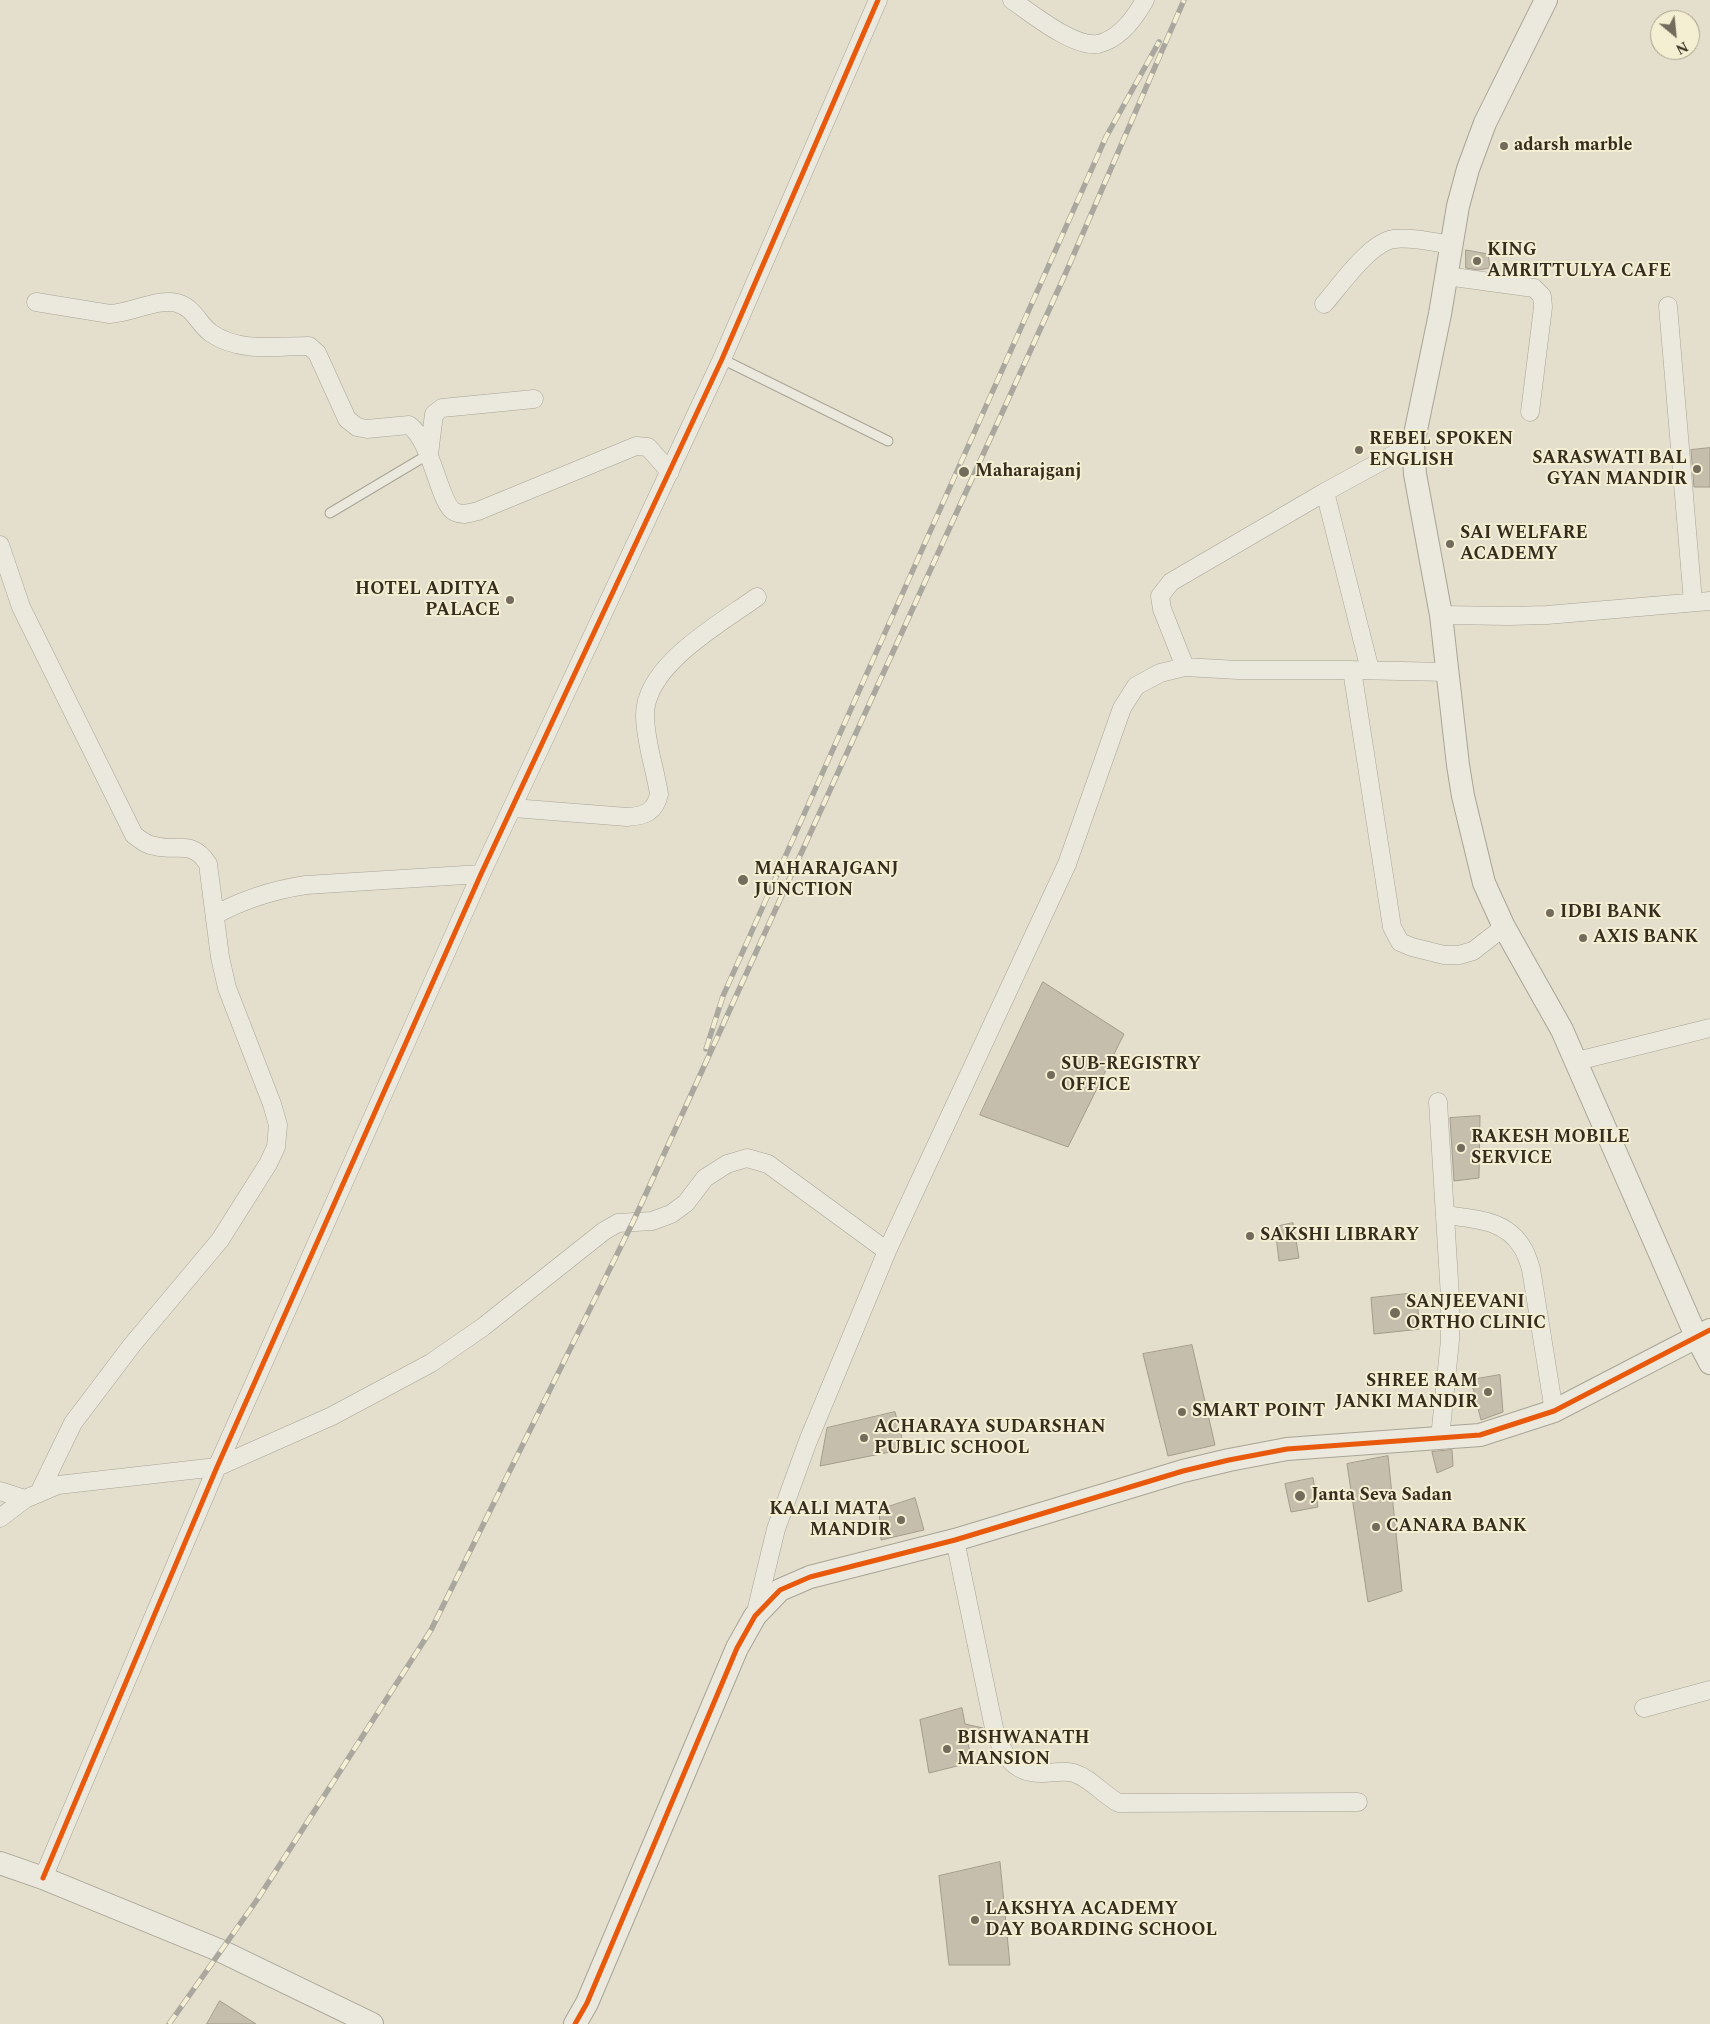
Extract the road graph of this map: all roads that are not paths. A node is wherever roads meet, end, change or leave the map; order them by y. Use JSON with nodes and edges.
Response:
{"nodes":[{"id":1,"x":878,"y":0,"type":"edge"},
{"id":2,"x":1012,"y":0,"type":"edge"},
{"id":3,"x":1146,"y":0,"type":"edge"},
{"id":4,"x":1546,"y":0,"type":"edge"},
{"id":5,"x":1451,"y":245,"type":"junction"},
{"id":6,"x":1446,"y":276,"type":"junction"},
{"id":7,"x":36,"y":302,"type":"dead end"},
{"id":8,"x":1324,"y":304,"type":"dead end"},
{"id":9,"x":1668,"y":306,"type":"dead end"},
{"id":10,"x":722,"y":359,"type":"junction"},
{"id":11,"x":534,"y":398,"type":"dead end"},
{"id":12,"x":1530,"y":412,"type":"dead end"},
{"id":13,"x":888,"y":440,"type":"dead end"},
{"id":14,"x":1413,"y":444,"type":"junction"},
{"id":15,"x":429,"y":454,"type":"junction"},
{"id":16,"x":670,"y":472,"type":"junction"},
{"id":17,"x":1325,"y":492,"type":"junction"},
{"id":18,"x":330,"y":513,"type":"dead end"},
{"id":19,"x":0,"y":545,"type":"edge"},
{"id":20,"x":758,"y":597,"type":"dead end"},
{"id":21,"x":1702,"y":601,"type":"edge"},
{"id":22,"x":1441,"y":615,"type":"junction"},
{"id":23,"x":1185,"y":667,"type":"junction"},
{"id":24,"x":1352,"y":670,"type":"junction"},
{"id":25,"x":1370,"y":670,"type":"junction"},
{"id":26,"x":1448,"y":672,"type":"junction"},
{"id":27,"x":513,"y":808,"type":"junction"},
{"id":28,"x":481,"y":874,"type":"junction"},
{"id":29,"x":215,"y":915,"type":"junction"},
{"id":30,"x":1504,"y":927,"type":"junction"},
{"id":31,"x":1710,"y":1028,"type":"edge"},
{"id":32,"x":1577,"y":1061,"type":"junction"},
{"id":33,"x":1438,"y":1102,"type":"dead end"},
{"id":34,"x":1445,"y":1215,"type":"junction"},
{"id":35,"x":887,"y":1251,"type":"junction"},
{"id":36,"x":1703,"y":1334,"type":"edge"},
{"id":37,"x":1710,"y":1363,"type":"edge"},
{"id":38,"x":1554,"y":1411,"type":"junction"},
{"id":39,"x":1440,"y":1438,"type":"junction"},
{"id":40,"x":217,"y":1467,"type":"junction"},
{"id":41,"x":0,"y":1491,"type":"edge"},
{"id":42,"x":33,"y":1495,"type":"junction"},
{"id":43,"x":0,"y":1518,"type":"edge"},
{"id":44,"x":955,"y":1540,"type":"junction"},
{"id":45,"x":755,"y":1616,"type":"junction"},
{"id":46,"x":1710,"y":1690,"type":"edge"},
{"id":47,"x":1644,"y":1708,"type":"dead end"},
{"id":48,"x":1358,"y":1802,"type":"dead end"},
{"id":49,"x":0,"y":1863,"type":"edge"},
{"id":50,"x":44,"y":1878,"type":"junction"},
{"id":51,"x":372,"y":2024,"type":"edge"},
{"id":52,"x":575,"y":2024,"type":"edge"}],
"edges":[{"from":1,"to":10,"type":"street"},
{"from":2,"to":3,"type":"street"},
{"from":4,"to":5,"type":"street"},
{"from":5,"to":6,"type":"street"},
{"from":5,"to":8,"type":"street"},
{"from":6,"to":12,"type":"street"},
{"from":6,"to":14,"type":"street"},
{"from":7,"to":15,"type":"street"},
{"from":9,"to":21,"type":"street"},
{"from":10,"to":13,"type":"lane"},
{"from":10,"to":16,"type":"street"},
{"from":11,"to":15,"type":"street"},
{"from":14,"to":17,"type":"street"},
{"from":14,"to":22,"type":"street"},
{"from":15,"to":16,"type":"street"},
{"from":15,"to":18,"type":"lane"},
{"from":16,"to":27,"type":"street"},
{"from":17,"to":23,"type":"street"},
{"from":17,"to":25,"type":"street"},
{"from":19,"to":29,"type":"street"},
{"from":20,"to":27,"type":"street"},
{"from":21,"to":22,"type":"street"},
{"from":22,"to":26,"type":"street"},
{"from":23,"to":24,"type":"street"},
{"from":23,"to":35,"type":"street"},
{"from":24,"to":25,"type":"street"},
{"from":24,"to":30,"type":"street"},
{"from":25,"to":26,"type":"street"},
{"from":26,"to":30,"type":"street"},
{"from":27,"to":28,"type":"street"},
{"from":28,"to":29,"type":"street"},
{"from":28,"to":40,"type":"street"},
{"from":29,"to":42,"type":"street"},
{"from":30,"to":32,"type":"street"},
{"from":31,"to":32,"type":"street"},
{"from":32,"to":36,"type":"street"},
{"from":33,"to":34,"type":"street"},
{"from":34,"to":38,"type":"street"},
{"from":34,"to":39,"type":"street"},
{"from":35,"to":40,"type":"street"},
{"from":35,"to":45,"type":"street"},
{"from":36,"to":37,"type":"street"},
{"from":36,"to":38,"type":"street"},
{"from":38,"to":39,"type":"street"},
{"from":39,"to":44,"type":"street"},
{"from":40,"to":42,"type":"street"},
{"from":40,"to":50,"type":"street"},
{"from":41,"to":42,"type":"street"},
{"from":42,"to":43,"type":"street"},
{"from":44,"to":45,"type":"street"},
{"from":44,"to":48,"type":"street"},
{"from":45,"to":52,"type":"street"},
{"from":46,"to":47,"type":"street"},
{"from":49,"to":50,"type":"street"},
{"from":50,"to":51,"type":"street"}]}
